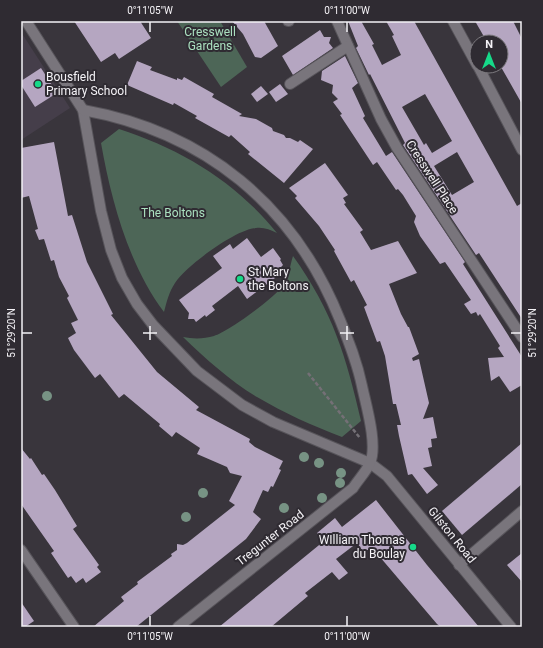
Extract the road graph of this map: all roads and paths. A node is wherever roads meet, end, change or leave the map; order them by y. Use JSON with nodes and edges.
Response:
{"nodes":[{"id":1,"x":26,"y":21,"type":"edge"},
{"id":2,"x":337,"y":21,"type":"edge"},
{"id":3,"x":453,"y":21,"type":"edge"},
{"id":4,"x":348,"y":46,"type":"junction"},
{"id":5,"x":469,"y":50,"type":"edge"},
{"id":6,"x":482,"y":74,"type":"edge"},
{"id":7,"x":290,"y":84,"type":"dead end"},
{"id":8,"x":83,"y":110,"type":"junction"},
{"id":9,"x":522,"y":150,"type":"edge"},
{"id":10,"x":522,"y":337,"type":"edge"},
{"id":11,"x":308,"y":373,"type":"dead end"},
{"id":12,"x":353,"y":428,"type":"dead end"},
{"id":13,"x":370,"y":463,"type":"junction"},
{"id":14,"x":522,"y":511,"type":"edge"},
{"id":15,"x":21,"y":550,"type":"edge"},
{"id":16,"x":459,"y":565,"type":"junction"},
{"id":17,"x":74,"y":627,"type":"edge"},
{"id":18,"x":178,"y":627,"type":"edge"},
{"id":19,"x":511,"y":627,"type":"edge"}],
"edges":[{"from":1,"to":8,"type":"street"},
{"from":2,"to":4,"type":"street","name":"Cresswell Place"},
{"from":3,"to":5,"type":"street"},
{"from":4,"to":7,"type":"street"},
{"from":4,"to":10,"type":"street","name":"Cresswell Place"},
{"from":6,"to":9,"type":"street"},
{"from":8,"to":13,"type":"street"},
{"from":8,"to":13,"type":"street"},
{"from":11,"to":12,"type":"path"},
{"from":13,"to":16,"type":"street","name":"Gilston Road"},
{"from":13,"to":18,"type":"street","name":"Tregunter Road"},
{"from":14,"to":16,"type":"street"},
{"from":15,"to":17,"type":"street"},
{"from":16,"to":19,"type":"street","name":"Gilston Road"}]}
